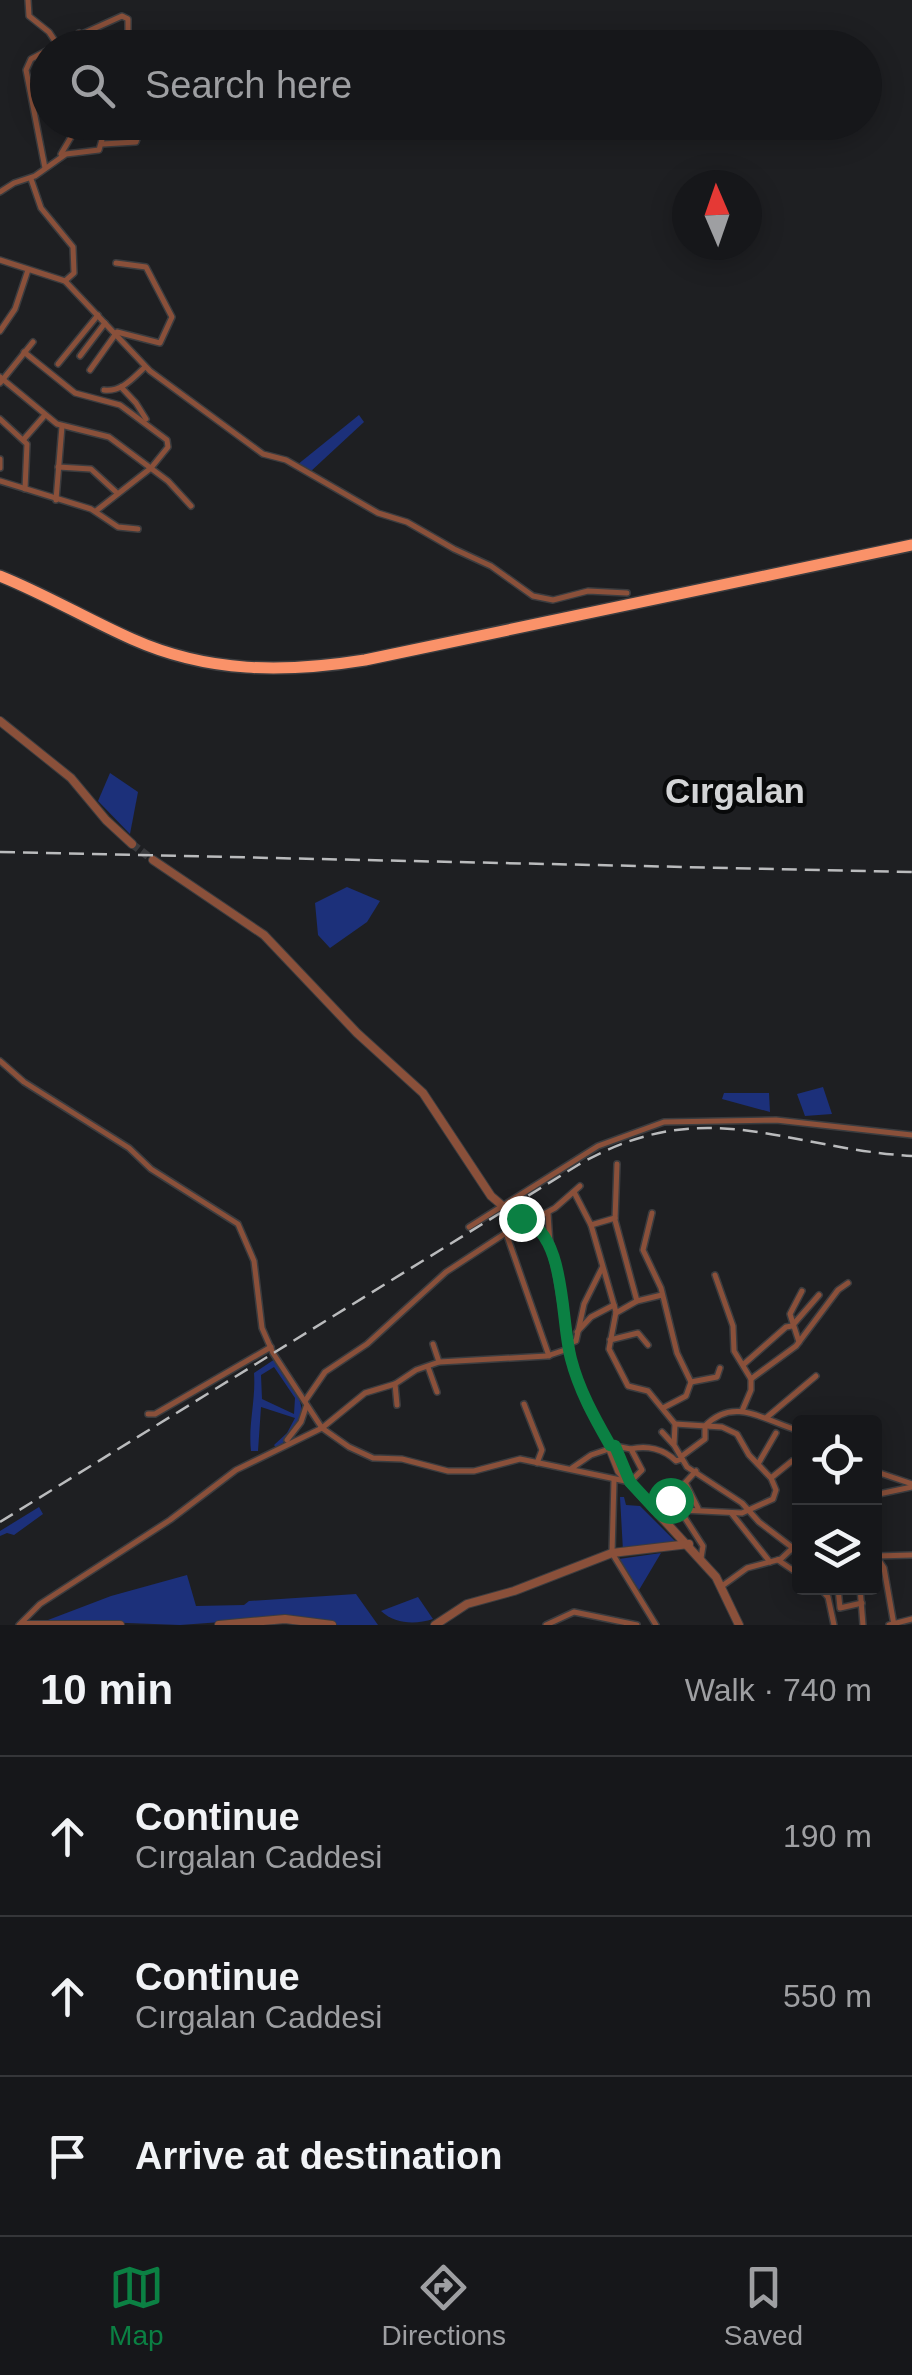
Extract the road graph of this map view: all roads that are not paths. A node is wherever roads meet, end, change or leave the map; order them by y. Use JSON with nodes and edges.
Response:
{"nodes":[{"id":1,"x":28,"y":0,"type":"edge"},
{"id":2,"x":46,"y":30,"type":"edge"},
{"id":3,"x":87,"y":30,"type":"edge"},
{"id":4,"x":128,"y":30,"type":"edge"},
{"id":5,"x":30,"y":61,"type":"edge"},
{"id":6,"x":30,"y":91,"type":"edge"},
{"id":7,"x":40,"y":140,"type":"edge"},
{"id":8,"x":70,"y":140,"type":"edge"},
{"id":9,"x":104,"y":140,"type":"edge"},
{"id":10,"x":137,"y":140,"type":"edge"},
{"id":11,"x":103,"y":144,"type":"junction"},
{"id":12,"x":60,"y":157,"type":"junction"},
{"id":13,"x":45,"y":168,"type":"junction"},
{"id":14,"x":30,"y":179,"type":"junction"},
{"id":15,"x":0,"y":192,"type":"edge"},
{"id":16,"x":0,"y":260,"type":"edge"},
{"id":17,"x":116,"y":263,"type":"dead end"},
{"id":18,"x":28,"y":270,"type":"junction"},
{"id":19,"x":65,"y":281,"type":"junction"},
{"id":20,"x":98,"y":315,"type":"junction"},
{"id":21,"x":106,"y":322,"type":"junction"},
{"id":22,"x":0,"y":332,"type":"edge"},
{"id":23,"x":116,"y":332,"type":"junction"},
{"id":24,"x":34,"y":342,"type":"dead end"},
{"id":25,"x":24,"y":352,"type":"junction"},
{"id":26,"x":80,"y":356,"type":"dead end"},
{"id":27,"x":58,"y":364,"type":"dead end"},
{"id":28,"x":145,"y":367,"type":"junction"},
{"id":29,"x":90,"y":370,"type":"dead end"},
{"id":30,"x":1,"y":380,"type":"edge"},
{"id":31,"x":121,"y":387,"type":"junction"},
{"id":32,"x":104,"y":390,"type":"dead end"},
{"id":33,"x":45,"y":415,"type":"junction"},
{"id":34,"x":0,"y":419,"type":"edge"},
{"id":35,"x":62,"y":426,"type":"junction"},
{"id":36,"x":154,"y":428,"type":"junction"},
{"id":37,"x":24,"y":439,"type":"junction"},
{"id":38,"x":0,"y":459,"type":"edge"},
{"id":39,"x":58,"y":467,"type":"junction"},
{"id":40,"x":0,"y":468,"type":"edge"},
{"id":41,"x":151,"y":468,"type":"junction"},
{"id":42,"x":0,"y":481,"type":"edge"},
{"id":43,"x":25,"y":490,"type":"junction"},
{"id":44,"x":116,"y":493,"type":"junction"},
{"id":45,"x":56,"y":500,"type":"junction"},
{"id":46,"x":191,"y":506,"type":"dead end"},
{"id":47,"x":96,"y":511,"type":"junction"},
{"id":48,"x":138,"y":529,"type":"dead end"},
{"id":49,"x":912,"y":548,"type":"edge"},
{"id":50,"x":0,"y":578,"type":"edge"},
{"id":51,"x":628,"y":593,"type":"dead end"},
{"id":52,"x":0,"y":720,"type":"edge"},
{"id":53,"x":132,"y":844,"type":"tunnel mouth"},
{"id":54,"x":153,"y":860,"type":"tunnel mouth"},
{"id":55,"x":0,"y":1061,"type":"edge"},
{"id":56,"x":912,"y":1134,"type":"edge"},
{"id":57,"x":617,"y":1164,"type":"dead end"},
{"id":58,"x":580,"y":1186,"type":"dead end"},
{"id":59,"x":574,"y":1192,"type":"junction"},
{"id":60,"x":505,"y":1207,"type":"junction"},
{"id":61,"x":548,"y":1213,"type":"junction"},
{"id":62,"x":652,"y":1213,"type":"dead end"},
{"id":63,"x":615,"y":1218,"type":"junction"},
{"id":64,"x":529,"y":1220,"type":"junction"},
{"id":65,"x":591,"y":1225,"type":"junction"},
{"id":66,"x":469,"y":1227,"type":"dead end"},
{"id":67,"x":506,"y":1233,"type":"junction"},
{"id":68,"x":550,"y":1245,"type":"junction"},
{"id":69,"x":603,"y":1266,"type":"junction"},
{"id":70,"x":715,"y":1274,"type":"dead end"},
{"id":71,"x":848,"y":1282,"type":"dead end"},
{"id":72,"x":802,"y":1291,"type":"dead end"},
{"id":73,"x":819,"y":1295,"type":"dead end"},
{"id":74,"x":662,"y":1296,"type":"junction"},
{"id":75,"x":637,"y":1301,"type":"junction"},
{"id":76,"x":614,"y":1305,"type":"junction"},
{"id":77,"x":616,"y":1314,"type":"junction"},
{"id":78,"x":792,"y":1326,"type":"junction"},
{"id":79,"x":578,"y":1332,"type":"junction"},
{"id":80,"x":610,"y":1340,"type":"junction"},
{"id":81,"x":799,"y":1342,"type":"junction"},
{"id":82,"x":432,"y":1344,"type":"dead end"},
{"id":83,"x":648,"y":1345,"type":"dead end"},
{"id":84,"x":568,"y":1346,"type":"junction"},
{"id":85,"x":271,"y":1347,"type":"junction"},
{"id":86,"x":549,"y":1356,"type":"junction"},
{"id":87,"x":439,"y":1362,"type":"junction"},
{"id":88,"x":744,"y":1364,"type":"junction"},
{"id":89,"x":428,"y":1365,"type":"junction"},
{"id":90,"x":720,"y":1368,"type":"dead end"},
{"id":91,"x":816,"y":1376,"type":"dead end"},
{"id":92,"x":751,"y":1379,"type":"junction"},
{"id":93,"x":690,"y":1382,"type":"junction"},
{"id":94,"x":395,"y":1384,"type":"junction"},
{"id":95,"x":437,"y":1392,"type":"dead end"},
{"id":96,"x":306,"y":1403,"type":"junction"},
{"id":97,"x":524,"y":1404,"type":"dead end"},
{"id":98,"x":397,"y":1405,"type":"dead end"},
{"id":99,"x":663,"y":1408,"type":"junction"},
{"id":100,"x":742,"y":1411,"type":"junction"},
{"id":101,"x":148,"y":1414,"type":"dead end"},
{"id":102,"x":766,"y":1418,"type":"junction"},
{"id":103,"x":676,"y":1424,"type":"junction"},
{"id":104,"x":705,"y":1426,"type":"junction"},
{"id":105,"x":322,"y":1428,"type":"junction"},
{"id":106,"x":792,"y":1428,"type":"edge"},
{"id":107,"x":662,"y":1432,"type":"dead end"},
{"id":108,"x":776,"y":1433,"type":"dead end"},
{"id":109,"x":674,"y":1445,"type":"junction"},
{"id":110,"x":282,"y":1446,"type":"junction"},
{"id":111,"x":612,"y":1448,"type":"junction"},
{"id":112,"x":631,"y":1449,"type":"junction"},
{"id":113,"x":682,"y":1458,"type":"junction"},
{"id":114,"x":792,"y":1461,"type":"dead end"},
{"id":115,"x":537,"y":1463,"type":"junction"},
{"id":116,"x":758,"y":1464,"type":"junction"},
{"id":117,"x":572,"y":1468,"type":"junction"},
{"id":118,"x":696,"y":1471,"type":"junction"},
{"id":119,"x":882,"y":1474,"type":"edge"},
{"id":120,"x":772,"y":1478,"type":"junction"},
{"id":121,"x":614,"y":1480,"type":"junction"},
{"id":122,"x":630,"y":1482,"type":"junction"},
{"id":123,"x":686,"y":1484,"type":"junction"},
{"id":124,"x":912,"y":1485,"type":"edge"},
{"id":125,"x":882,"y":1492,"type":"edge"},
{"id":126,"x":784,"y":1495,"type":"dead end"},
{"id":127,"x":774,"y":1497,"type":"junction"},
{"id":128,"x":668,"y":1501,"type":"junction"},
{"id":129,"x":656,"y":1510,"type":"junction"},
{"id":130,"x":682,"y":1510,"type":"junction"},
{"id":131,"x":698,"y":1510,"type":"junction"},
{"id":132,"x":750,"y":1511,"type":"junction"},
{"id":133,"x":732,"y":1514,"type":"junction"},
{"id":134,"x":689,"y":1544,"type":"junction"},
{"id":135,"x":792,"y":1549,"type":"joint"},
{"id":136,"x":612,"y":1553,"type":"junction"},
{"id":137,"x":882,"y":1554,"type":"edge"},
{"id":138,"x":912,"y":1555,"type":"edge"},
{"id":139,"x":701,"y":1558,"type":"junction"},
{"id":140,"x":778,"y":1560,"type":"junction"},
{"id":141,"x":770,"y":1562,"type":"junction"},
{"id":142,"x":882,"y":1567,"type":"edge"},
{"id":143,"x":792,"y":1570,"type":"edge"},
{"id":144,"x":722,"y":1586,"type":"junction"},
{"id":145,"x":826,"y":1595,"type":"edge"},
{"id":146,"x":839,"y":1595,"type":"edge"},
{"id":147,"x":861,"y":1595,"type":"edge"},
{"id":148,"x":862,"y":1603,"type":"junction"},
{"id":149,"x":912,"y":1619,"type":"edge"},
{"id":150,"x":832,"y":1623,"type":"edge"},
{"id":151,"x":904,"y":1623,"type":"edge"},
{"id":152,"x":37,"y":1624,"type":"edge"},
{"id":153,"x":21,"y":1625,"type":"edge"},
{"id":154,"x":120,"y":1625,"type":"edge"},
{"id":155,"x":219,"y":1625,"type":"edge"},
{"id":156,"x":332,"y":1625,"type":"edge"},
{"id":157,"x":435,"y":1625,"type":"edge"},
{"id":158,"x":546,"y":1625,"type":"edge"},
{"id":159,"x":637,"y":1625,"type":"edge"},
{"id":160,"x":656,"y":1625,"type":"edge"},
{"id":161,"x":740,"y":1625,"type":"edge"},
{"id":162,"x":863,"y":1625,"type":"edge"},
{"id":163,"x":892,"y":1625,"type":"edge"}],
"edges":[{"from":1,"to":2,"type":"street"},
{"from":3,"to":4,"type":"street"},
{"from":5,"to":6,"type":"street"},
{"from":7,"to":13,"type":"street"},
{"from":8,"to":12,"type":"street"},
{"from":9,"to":11,"type":"street"},
{"from":10,"to":11,"type":"street"},
{"from":11,"to":12,"type":"street"},
{"from":12,"to":13,"type":"street"},
{"from":13,"to":14,"type":"street"},
{"from":14,"to":15,"type":"street"},
{"from":14,"to":19,"type":"street"},
{"from":16,"to":18,"type":"street"},
{"from":17,"to":23,"type":"street"},
{"from":18,"to":19,"type":"street"},
{"from":18,"to":22,"type":"street"},
{"from":19,"to":20,"type":"street"},
{"from":20,"to":21,"type":"street"},
{"from":20,"to":27,"type":"street"},
{"from":21,"to":23,"type":"street"},
{"from":21,"to":26,"type":"street"},
{"from":23,"to":28,"type":"street"},
{"from":23,"to":29,"type":"street"},
{"from":24,"to":25,"type":"street"},
{"from":25,"to":30,"type":"street"},
{"from":25,"to":36,"type":"street"},
{"from":28,"to":31,"type":"street"},
{"from":28,"to":51,"type":"street"},
{"from":30,"to":33,"type":"street"},
{"from":31,"to":32,"type":"street"},
{"from":31,"to":36,"type":"street"},
{"from":33,"to":35,"type":"street"},
{"from":33,"to":37,"type":"street"},
{"from":34,"to":37,"type":"street"},
{"from":35,"to":39,"type":"street"},
{"from":35,"to":41,"type":"street"},
{"from":36,"to":41,"type":"street"},
{"from":37,"to":43,"type":"street"},
{"from":38,"to":40,"type":"street"},
{"from":39,"to":44,"type":"street"},
{"from":39,"to":45,"type":"street"},
{"from":41,"to":44,"type":"street"},
{"from":41,"to":46,"type":"street"},
{"from":42,"to":43,"type":"street"},
{"from":43,"to":45,"type":"street"},
{"from":44,"to":47,"type":"street"},
{"from":45,"to":47,"type":"street"},
{"from":47,"to":48,"type":"street"},
{"from":49,"to":50,"type":"highway"},
{"from":52,"to":53,"type":"street"},
{"from":54,"to":60,"type":"street"},
{"from":55,"to":85,"type":"street"},
{"from":56,"to":60,"type":"street"},
{"from":57,"to":63,"type":"street"},
{"from":58,"to":59,"type":"street"},
{"from":59,"to":61,"type":"street"},
{"from":59,"to":65,"type":"street"},
{"from":60,"to":64,"type":"street"},
{"from":60,"to":66,"type":"street"},
{"from":61,"to":64,"type":"street"},
{"from":61,"to":68,"type":"street"},
{"from":62,"to":74,"type":"street"},
{"from":63,"to":65,"type":"street"},
{"from":63,"to":75,"type":"street"},
{"from":64,"to":67,"type":"street"},
{"from":64,"to":68,"type":"street"},
{"from":65,"to":69,"type":"street"},
{"from":67,"to":86,"type":"street"},
{"from":67,"to":96,"type":"street"},
{"from":68,"to":84,"type":"street"},
{"from":69,"to":76,"type":"street"},
{"from":69,"to":79,"type":"street"},
{"from":70,"to":88,"type":"street"},
{"from":71,"to":81,"type":"street"},
{"from":72,"to":78,"type":"street"},
{"from":73,"to":78,"type":"street"},
{"from":74,"to":75,"type":"street"},
{"from":74,"to":93,"type":"street"},
{"from":75,"to":77,"type":"street"},
{"from":76,"to":77,"type":"street"},
{"from":76,"to":79,"type":"street"},
{"from":77,"to":80,"type":"street"},
{"from":78,"to":81,"type":"street"},
{"from":78,"to":88,"type":"street"},
{"from":79,"to":84,"type":"street"},
{"from":80,"to":83,"type":"street"},
{"from":80,"to":99,"type":"street"},
{"from":81,"to":92,"type":"street"},
{"from":82,"to":87,"type":"street"},
{"from":84,"to":86,"type":"street"},
{"from":84,"to":111,"type":"street"},
{"from":85,"to":96,"type":"street"},
{"from":85,"to":101,"type":"street"},
{"from":86,"to":87,"type":"street"},
{"from":87,"to":89,"type":"street"},
{"from":88,"to":92,"type":"street"},
{"from":89,"to":94,"type":"street"},
{"from":89,"to":95,"type":"street"},
{"from":90,"to":93,"type":"street"},
{"from":91,"to":102,"type":"street"},
{"from":92,"to":100,"type":"street"},
{"from":93,"to":99,"type":"street"},
{"from":94,"to":98,"type":"street"},
{"from":94,"to":105,"type":"street"},
{"from":96,"to":105,"type":"street"},
{"from":96,"to":110,"type":"street"},
{"from":97,"to":115,"type":"street"},
{"from":99,"to":103,"type":"street"},
{"from":100,"to":102,"type":"street"},
{"from":100,"to":104,"type":"street"},
{"from":102,"to":106,"type":"street"},
{"from":103,"to":104,"type":"street"},
{"from":103,"to":109,"type":"street"},
{"from":104,"to":113,"type":"street"},
{"from":104,"to":116,"type":"street"},
{"from":105,"to":110,"type":"street"},
{"from":105,"to":115,"type":"street"},
{"from":107,"to":109,"type":"street"},
{"from":108,"to":116,"type":"street"},
{"from":109,"to":113,"type":"street"},
{"from":110,"to":153,"type":"street"},
{"from":111,"to":112,"type":"street"},
{"from":111,"to":117,"type":"street"},
{"from":111,"to":122,"type":"street"},
{"from":112,"to":113,"type":"street"},
{"from":112,"to":122,"type":"street"},
{"from":113,"to":118,"type":"street"},
{"from":114,"to":120,"type":"street"},
{"from":115,"to":117,"type":"street"},
{"from":116,"to":120,"type":"street"},
{"from":117,"to":121,"type":"street"},
{"from":118,"to":123,"type":"street"},
{"from":118,"to":132,"type":"street"},
{"from":119,"to":124,"type":"street"},
{"from":120,"to":127,"type":"street"},
{"from":121,"to":122,"type":"street"},
{"from":121,"to":136,"type":"street"},
{"from":122,"to":129,"type":"street"},
{"from":123,"to":128,"type":"street"},
{"from":123,"to":131,"type":"street"},
{"from":124,"to":125,"type":"street"},
{"from":126,"to":127,"type":"street"},
{"from":127,"to":132,"type":"street"},
{"from":128,"to":129,"type":"street"},
{"from":128,"to":130,"type":"street"},
{"from":129,"to":134,"type":"street"},
{"from":130,"to":131,"type":"street"},
{"from":130,"to":139,"type":"street"},
{"from":131,"to":133,"type":"street"},
{"from":132,"to":133,"type":"street"},
{"from":132,"to":135,"type":"street"},
{"from":133,"to":141,"type":"street"},
{"from":134,"to":136,"type":"street"},
{"from":134,"to":139,"type":"street"},
{"from":135,"to":140,"type":"street"},
{"from":136,"to":157,"type":"street"},
{"from":136,"to":160,"type":"street"},
{"from":137,"to":138,"type":"street"},
{"from":139,"to":144,"type":"street"},
{"from":140,"to":141,"type":"street"},
{"from":140,"to":143,"type":"street"},
{"from":141,"to":144,"type":"street"},
{"from":142,"to":163,"type":"street"},
{"from":144,"to":161,"type":"street"},
{"from":145,"to":150,"type":"street"},
{"from":146,"to":148,"type":"street"},
{"from":147,"to":148,"type":"street"},
{"from":148,"to":162,"type":"street"},
{"from":149,"to":151,"type":"street"},
{"from":151,"to":163,"type":"street"},
{"from":152,"to":153,"type":"street"},
{"from":152,"to":154,"type":"street"},
{"from":155,"to":156,"type":"street"},
{"from":158,"to":159,"type":"street"}]}
